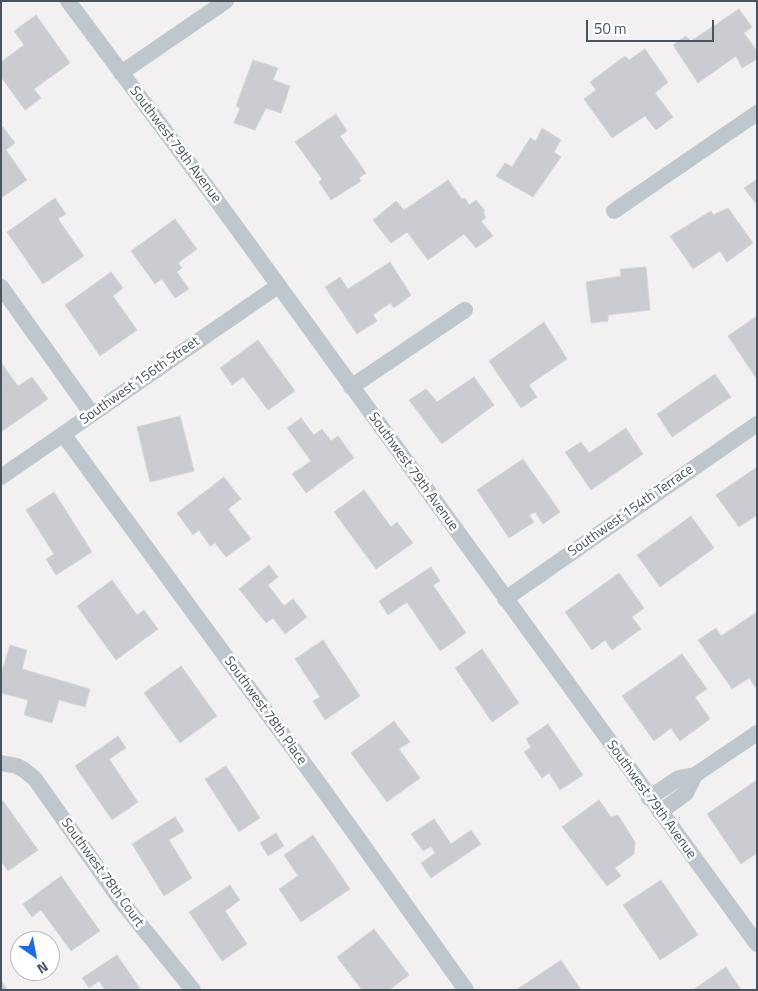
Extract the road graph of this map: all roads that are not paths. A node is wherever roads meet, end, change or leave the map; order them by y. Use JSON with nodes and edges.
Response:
{"nodes":[{"id":1,"x":68,"y":1,"type":"edge"},
{"id":2,"x":226,"y":1,"type":"edge"},
{"id":3,"x":121,"y":74,"type":"junction"},
{"id":4,"x":757,"y":113,"type":"edge"},
{"id":5,"x":614,"y":211,"type":"dead end"},
{"id":6,"x":278,"y":286,"type":"junction"},
{"id":7,"x":1,"y":287,"type":"edge"},
{"id":8,"x":465,"y":310,"type":"dead end"},
{"id":9,"x":351,"y":387,"type":"junction"},
{"id":10,"x":92,"y":414,"type":"junction"},
{"id":11,"x":757,"y":424,"type":"edge"},
{"id":12,"x":63,"y":434,"type":"junction"},
{"id":13,"x":1,"y":476,"type":"edge"},
{"id":14,"x":505,"y":599,"type":"junction"},
{"id":15,"x":757,"y":733,"type":"edge"},
{"id":16,"x":4,"y":763,"type":"edge"},
{"id":17,"x":695,"y":775,"type":"junction"},
{"id":18,"x":649,"y":798,"type":"junction"},
{"id":19,"x":660,"y":812,"type":"junction"},
{"id":20,"x":757,"y":944,"type":"edge"},
{"id":21,"x":193,"y":990,"type":"edge"},
{"id":22,"x":466,"y":990,"type":"edge"}],
"edges":[{"from":1,"to":3,"type":"street","name":"Southwest 79th Avenue"},
{"from":2,"to":3,"type":"street"},
{"from":3,"to":6,"type":"street","name":"Southwest 79th Avenue"},
{"from":4,"to":5,"type":"street"},
{"from":6,"to":9,"type":"street","name":"Southwest 79th Avenue"},
{"from":6,"to":10,"type":"street","name":"Southwest 156th Street"},
{"from":7,"to":10,"type":"street"},
{"from":8,"to":9,"type":"street"},
{"from":9,"to":14,"type":"street","name":"Southwest 79th Avenue"},
{"from":10,"to":12,"type":"street","name":"Southwest 156th Street"},
{"from":11,"to":14,"type":"street","name":"Southwest 154th Terrace"},
{"from":12,"to":13,"type":"street","name":"Southwest 156th Street"},
{"from":12,"to":22,"type":"street","name":"Southwest 78th Place"},
{"from":14,"to":18,"type":"street","name":"Southwest 79th Avenue"},
{"from":15,"to":17,"type":"street"},
{"from":16,"to":21,"type":"street","name":"Southwest 78th Court"},
{"from":17,"to":18,"type":"street"},
{"from":17,"to":19,"type":"street"},
{"from":18,"to":19,"type":"street","name":"Southwest 79th Avenue"},
{"from":19,"to":20,"type":"street","name":"Southwest 79th Avenue"}]}
